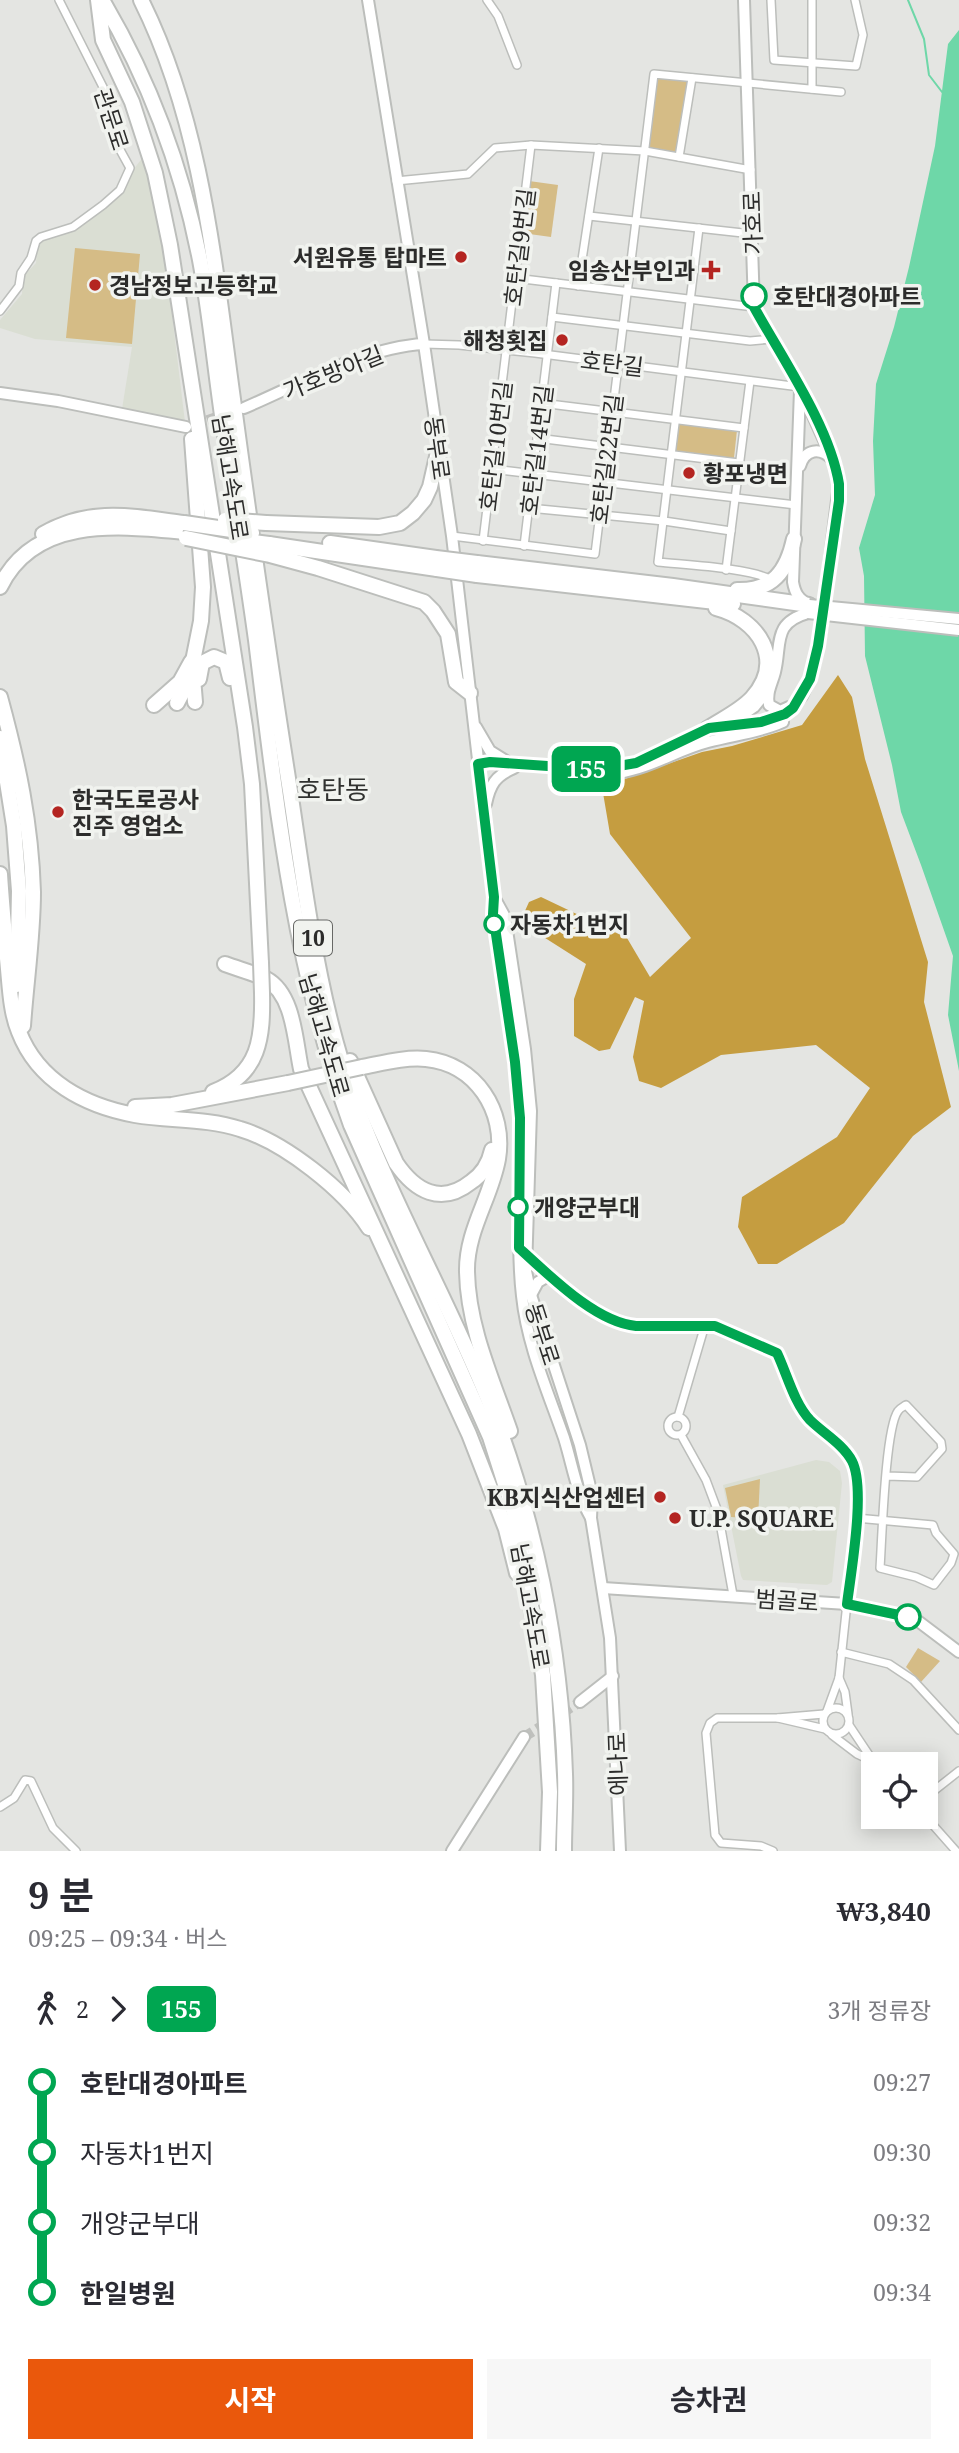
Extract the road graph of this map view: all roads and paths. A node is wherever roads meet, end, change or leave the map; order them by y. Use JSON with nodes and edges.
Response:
{"nodes":[{"id":1,"x":59,"y":0,"type":"edge"},
{"id":2,"x":100,"y":0,"type":"edge"},
{"id":3,"x":141,"y":0,"type":"edge"},
{"id":4,"x":368,"y":0,"type":"edge"},
{"id":5,"x":374,"y":0,"type":"edge"},
{"id":6,"x":487,"y":0,"type":"edge"},
{"id":7,"x":744,"y":0,"type":"edge"},
{"id":8,"x":771,"y":0,"type":"edge"},
{"id":9,"x":812,"y":0,"type":"edge"},
{"id":10,"x":855,"y":0,"type":"edge"},
{"id":11,"x":373,"y":28,"type":"junction"},
{"id":12,"x":813,"y":63,"type":"junction"},
{"id":13,"x":517,"y":65,"type":"dead end"},
{"id":14,"x":692,"y":78,"type":"junction"},
{"id":15,"x":748,"y":83,"type":"junction"},
{"id":16,"x":812,"y":89,"type":"junction"},
{"id":17,"x":841,"y":92,"type":"dead end"},
{"id":18,"x":531,"y":145,"type":"junction"},
{"id":19,"x":599,"y":148,"type":"junction"},
{"id":20,"x":645,"y":151,"type":"junction"},
{"id":21,"x":680,"y":157,"type":"junction"},
{"id":22,"x":751,"y":170,"type":"junction"},
{"id":23,"x":396,"y":181,"type":"junction"},
{"id":24,"x":589,"y":216,"type":"junction"},
{"id":25,"x":636,"y":222,"type":"junction"},
{"id":26,"x":699,"y":228,"type":"junction"},
{"id":27,"x":752,"y":234,"type":"junction"},
{"id":28,"x":515,"y":278,"type":"junction"},
{"id":29,"x":556,"y":283,"type":"junction"},
{"id":30,"x":578,"y":286,"type":"junction"},
{"id":31,"x":627,"y":292,"type":"junction"},
{"id":32,"x":690,"y":299,"type":"junction"},
{"id":33,"x":754,"y":307,"type":"junction"},
{"id":34,"x":0,"y":312,"type":"edge"},
{"id":35,"x":552,"y":317,"type":"junction"},
{"id":36,"x":623,"y":326,"type":"junction"},
{"id":37,"x":686,"y":334,"type":"junction"},
{"id":38,"x":771,"y":339,"type":"junction"},
{"id":39,"x":424,"y":344,"type":"junction"},
{"id":40,"x":507,"y":350,"type":"junction"},
{"id":41,"x":186,"y":351,"type":"junction"},
{"id":42,"x":547,"y":355,"type":"junction"},
{"id":43,"x":618,"y":364,"type":"junction"},
{"id":44,"x":682,"y":372,"type":"junction"},
{"id":45,"x":750,"y":381,"type":"junction"},
{"id":46,"x":800,"y":387,"type":"junction"},
{"id":47,"x":0,"y":393,"type":"edge"},
{"id":48,"x":541,"y":403,"type":"junction"},
{"id":49,"x":244,"y":408,"type":"dead end"},
{"id":50,"x":612,"y":412,"type":"junction"},
{"id":51,"x":676,"y":419,"type":"junction"},
{"id":52,"x":186,"y":427,"type":"tunnel mouth"},
{"id":53,"x":744,"y":428,"type":"junction"},
{"id":54,"x":537,"y":439,"type":"junction"},
{"id":55,"x":608,"y":446,"type":"junction"},
{"id":56,"x":438,"y":452,"type":"junction"},
{"id":57,"x":671,"y":454,"type":"junction"},
{"id":58,"x":834,"y":461,"type":"junction"},
{"id":59,"x":739,"y":463,"type":"junction"},
{"id":60,"x":492,"y":469,"type":"junction"},
{"id":61,"x":533,"y":474,"type":"junction"},
{"id":62,"x":604,"y":482,"type":"junction"},
{"id":63,"x":667,"y":490,"type":"junction"},
{"id":64,"x":796,"y":490,"type":"junction"},
{"id":65,"x":735,"y":498,"type":"junction"},
{"id":66,"x":796,"y":505,"type":"junction"},
{"id":67,"x":529,"y":508,"type":"junction"},
{"id":68,"x":600,"y":514,"type":"junction"},
{"id":69,"x":664,"y":521,"type":"junction"},
{"id":70,"x":149,"y":524,"type":"junction"},
{"id":71,"x":184,"y":528,"type":"junction"},
{"id":72,"x":731,"y":531,"type":"junction"},
{"id":73,"x":452,"y":537,"type":"junction"},
{"id":74,"x":268,"y":539,"type":"junction"},
{"id":75,"x":794,"y":539,"type":"junction"},
{"id":76,"x":483,"y":541,"type":"junction"},
{"id":77,"x":524,"y":546,"type":"junction"},
{"id":78,"x":726,"y":570,"type":"junction"},
{"id":79,"x":0,"y":573,"type":"edge"},
{"id":80,"x":773,"y":580,"type":"junction"},
{"id":81,"x":0,"y":587,"type":"edge"},
{"id":82,"x":673,"y":592,"type":"junction"},
{"id":83,"x":809,"y":609,"type":"junction"},
{"id":84,"x":959,"y":619,"type":"edge"},
{"id":85,"x":959,"y":629,"type":"edge"},
{"id":86,"x":821,"y":631,"type":"junction"},
{"id":87,"x":195,"y":655,"type":"junction"},
{"id":88,"x":192,"y":672,"type":"junction"},
{"id":89,"x":768,"y":690,"type":"junction"},
{"id":90,"x":470,"y":693,"type":"junction"},
{"id":91,"x":0,"y":696,"type":"edge"},
{"id":92,"x":802,"y":696,"type":"junction"},
{"id":93,"x":473,"y":722,"type":"junction"},
{"id":94,"x":725,"y":726,"type":"junction"},
{"id":95,"x":707,"y":729,"type":"junction"},
{"id":96,"x":0,"y":738,"type":"edge"},
{"id":97,"x":674,"y":755,"type":"junction"},
{"id":98,"x":249,"y":761,"type":"junction"},
{"id":99,"x":478,"y":764,"type":"junction"},
{"id":100,"x":513,"y":766,"type":"junction"},
{"id":101,"x":484,"y":817,"type":"junction"},
{"id":102,"x":0,"y":874,"type":"edge"},
{"id":103,"x":225,"y":964,"type":"dead end"},
{"id":104,"x":23,"y":1026,"type":"junction"},
{"id":105,"x":332,"y":1030,"type":"junction"},
{"id":106,"x":363,"y":1070,"type":"junction"},
{"id":107,"x":290,"y":1086,"type":"junction"},
{"id":108,"x":154,"y":1107,"type":"junction"},
{"id":109,"x":117,"y":1110,"type":"junction"},
{"id":110,"x":523,"y":1252,"type":"junction"},
{"id":111,"x":550,"y":1275,"type":"junction"},
{"id":112,"x":531,"y":1295,"type":"junction"},
{"id":113,"x":409,"y":1300,"type":"junction"},
{"id":114,"x":705,"y":1325,"type":"junction"},
{"id":115,"x":678,"y":1417,"type":"junction"},
{"id":116,"x":681,"y":1435,"type":"junction"},
{"id":117,"x":510,"y":1456,"type":"junction"},
{"id":118,"x":887,"y":1476,"type":"junction"},
{"id":119,"x":592,"y":1518,"type":"junction"},
{"id":120,"x":856,"y":1518,"type":"junction"},
{"id":121,"x":884,"y":1520,"type":"junction"},
{"id":122,"x":603,"y":1588,"type":"junction"},
{"id":123,"x":733,"y":1595,"type":"junction"},
{"id":124,"x":847,"y":1604,"type":"junction"},
{"id":125,"x":841,"y":1652,"type":"junction"},
{"id":126,"x":959,"y":1652,"type":"edge"},
{"id":127,"x":543,"y":1675,"type":"junction"},
{"id":128,"x":613,"y":1676,"type":"junction"},
{"id":129,"x":839,"y":1678,"type":"junction"},
{"id":130,"x":580,"y":1702,"type":"tunnel mouth"},
{"id":131,"x":826,"y":1713,"type":"junction"},
{"id":132,"x":848,"y":1716,"type":"junction"},
{"id":133,"x":777,"y":1718,"type":"junction"},
{"id":134,"x":849,"y":1725,"type":"junction"},
{"id":135,"x":959,"y":1730,"type":"edge"},
{"id":136,"x":828,"y":1732,"type":"junction"},
{"id":137,"x":524,"y":1737,"type":"tunnel mouth"},
{"id":138,"x":867,"y":1752,"type":"edge"},
{"id":139,"x":861,"y":1756,"type":"edge"},
{"id":140,"x":959,"y":1771,"type":"edge"},
{"id":141,"x":938,"y":1788,"type":"edge"},
{"id":142,"x":0,"y":1807,"type":"edge"},
{"id":143,"x":937,"y":1829,"type":"edge"},
{"id":144,"x":957,"y":1850,"type":"edge"},
{"id":145,"x":76,"y":1851,"type":"edge"},
{"id":146,"x":452,"y":1851,"type":"edge"},
{"id":147,"x":548,"y":1851,"type":"edge"},
{"id":148,"x":564,"y":1851,"type":"edge"},
{"id":149,"x":620,"y":1851,"type":"edge"},
{"id":150,"x":773,"y":1851,"type":"edge"}],
"edges":[{"from":1,"to":34,"type":"street","name":"관문로"},
{"from":2,"to":41,"type":"highway"},
{"from":2,"to":127,"type":"highway","name":"남해고속도로","number":"10"},
{"from":3,"to":105,"type":"highway","name":"남해고속도로","number":"10"},
{"from":4,"to":11,"type":"street","name":"동부로"},
{"from":5,"to":11,"type":"street"},
{"from":6,"to":13,"type":"street"},
{"from":7,"to":15,"type":"street","name":"가호로"},
{"from":8,"to":12,"type":"street"},
{"from":9,"to":12,"type":"street"},
{"from":10,"to":12,"type":"street"},
{"from":11,"to":23,"type":"street","name":"동부로"},
{"from":12,"to":16,"type":"street"},
{"from":14,"to":15,"type":"street"},
{"from":14,"to":20,"type":"street","name":"호탄길22번길"},
{"from":14,"to":21,"type":"street"},
{"from":15,"to":16,"type":"street"},
{"from":15,"to":22,"type":"street","name":"가호로"},
{"from":16,"to":17,"type":"street"},
{"from":18,"to":19,"type":"street","name":"가호로"},
{"from":18,"to":23,"type":"street","name":"가호로"},
{"from":18,"to":28,"type":"street","name":"호탄길9번길"},
{"from":19,"to":20,"type":"street","name":"가호로"},
{"from":19,"to":24,"type":"street"},
{"from":20,"to":21,"type":"street","name":"가호로"},
{"from":20,"to":25,"type":"street","name":"호탄길22번길"},
{"from":21,"to":22,"type":"street","name":"가호로"},
{"from":22,"to":27,"type":"street","name":"가호로"},
{"from":23,"to":39,"type":"street","name":"동부로"},
{"from":24,"to":25,"type":"street"},
{"from":24,"to":30,"type":"street"},
{"from":25,"to":26,"type":"street"},
{"from":25,"to":31,"type":"street","name":"호탄길22번길"},
{"from":26,"to":27,"type":"street"},
{"from":26,"to":32,"type":"street"},
{"from":27,"to":33,"type":"street","name":"가호로"},
{"from":28,"to":29,"type":"street"},
{"from":28,"to":40,"type":"street","name":"호탄길9번길"},
{"from":29,"to":30,"type":"street"},
{"from":29,"to":35,"type":"street","name":"호탄길14번길"},
{"from":30,"to":31,"type":"street"},
{"from":31,"to":32,"type":"street"},
{"from":31,"to":36,"type":"street","name":"호탄길22번길"},
{"from":32,"to":33,"type":"street"},
{"from":32,"to":37,"type":"street"},
{"from":33,"to":38,"type":"street","name":"가호로"},
{"from":35,"to":36,"type":"street"},
{"from":35,"to":42,"type":"street","name":"호탄길14번길"},
{"from":36,"to":37,"type":"street"},
{"from":36,"to":43,"type":"street","name":"호탄길22번길"},
{"from":37,"to":38,"type":"street"},
{"from":37,"to":44,"type":"street"},
{"from":38,"to":46,"type":"street","name":"가호로"},
{"from":39,"to":40,"type":"street","name":"호탄길"},
{"from":39,"to":49,"type":"street","name":"가호방아길"},
{"from":39,"to":56,"type":"street","name":"동부로"},
{"from":40,"to":42,"type":"street","name":"호탄길"},
{"from":40,"to":60,"type":"street","name":"호탄길10번길"},
{"from":41,"to":87,"type":"highway"},
{"from":41,"to":98,"type":"highway"},
{"from":42,"to":43,"type":"street","name":"호탄길"},
{"from":42,"to":48,"type":"street","name":"호탄길14번길"},
{"from":43,"to":44,"type":"street","name":"호탄길"},
{"from":43,"to":50,"type":"street","name":"호탄길22번길"},
{"from":44,"to":45,"type":"street","name":"호탄길"},
{"from":44,"to":51,"type":"street"},
{"from":45,"to":46,"type":"street","name":"호탄길"},
{"from":45,"to":53,"type":"street"},
{"from":46,"to":58,"type":"street","name":"가호로"},
{"from":46,"to":64,"type":"street"},
{"from":47,"to":52,"type":"street"},
{"from":48,"to":50,"type":"street"},
{"from":48,"to":54,"type":"street","name":"호탄길14번길"},
{"from":50,"to":51,"type":"street"},
{"from":50,"to":55,"type":"street","name":"호탄길22번길"},
{"from":51,"to":53,"type":"street"},
{"from":51,"to":57,"type":"street"},
{"from":53,"to":59,"type":"street"},
{"from":54,"to":55,"type":"street"},
{"from":54,"to":61,"type":"street","name":"호탄길14번길"},
{"from":55,"to":57,"type":"street"},
{"from":55,"to":62,"type":"street","name":"호탄길22번길"},
{"from":56,"to":73,"type":"street","name":"동부로"},
{"from":56,"to":74,"type":"highway"},
{"from":57,"to":59,"type":"street"},
{"from":57,"to":63,"type":"street"},
{"from":58,"to":64,"type":"street"},
{"from":58,"to":86,"type":"street","name":"가호로"},
{"from":59,"to":65,"type":"street"},
{"from":60,"to":61,"type":"street"},
{"from":60,"to":76,"type":"street","name":"호탄길10번길"},
{"from":61,"to":62,"type":"street"},
{"from":61,"to":67,"type":"street","name":"호탄길14번길"},
{"from":62,"to":63,"type":"street"},
{"from":62,"to":68,"type":"street","name":"호탄길22번길"},
{"from":63,"to":65,"type":"street"},
{"from":63,"to":69,"type":"street"},
{"from":64,"to":66,"type":"street"},
{"from":65,"to":66,"type":"street"},
{"from":65,"to":72,"type":"street"},
{"from":66,"to":75,"type":"street"},
{"from":67,"to":68,"type":"street"},
{"from":67,"to":77,"type":"street","name":"호탄길14번길"},
{"from":68,"to":69,"type":"street"},
{"from":68,"to":77,"type":"street","name":"호탄길22번길"},
{"from":69,"to":72,"type":"street"},
{"from":69,"to":78,"type":"street"},
{"from":70,"to":71,"type":"highway"},
{"from":70,"to":79,"type":"highway"},
{"from":70,"to":81,"type":"highway"},
{"from":71,"to":74,"type":"highway","bridge":true},
{"from":71,"to":74,"type":"highway","bridge":true},
{"from":72,"to":78,"type":"street"},
{"from":73,"to":76,"type":"street"},
{"from":73,"to":90,"type":"street","name":"동부로"},
{"from":74,"to":82,"type":"highway","bridge":true},
{"from":74,"to":90,"type":"highway"},
{"from":75,"to":80,"type":"highway"},
{"from":75,"to":83,"type":"street"},
{"from":76,"to":77,"type":"street"},
{"from":78,"to":80,"type":"street"},
{"from":80,"to":82,"type":"highway"},
{"from":82,"to":83,"type":"highway"},
{"from":82,"to":95,"type":"highway"},
{"from":83,"to":84,"type":"street","bridge":true},
{"from":83,"to":85,"type":"street","bridge":true},
{"from":83,"to":89,"type":"street"},
{"from":86,"to":92,"type":"street","name":"가호로"},
{"from":86,"to":97,"type":"street","name":"가호로"},
{"from":87,"to":88,"type":"highway"},
{"from":87,"to":88,"type":"highway"},
{"from":88,"to":98,"type":"highway"},
{"from":89,"to":92,"type":"street"},
{"from":89,"to":94,"type":"street"},
{"from":90,"to":93,"type":"street","name":"동부로"},
{"from":91,"to":104,"type":"highway"},
{"from":92,"to":94,"type":"street","name":"가호로"},
{"from":93,"to":99,"type":"street","name":"동부로"},
{"from":93,"to":100,"type":"street"},
{"from":94,"to":95,"type":"street","name":"가호로"},
{"from":94,"to":97,"type":"street"},
{"from":95,"to":100,"type":"street","name":"가호로"},
{"from":96,"to":104,"type":"highway"},
{"from":97,"to":100,"type":"street","name":"가호로"},
{"from":98,"to":108,"type":"highway","bridge":true},
{"from":99,"to":100,"type":"street","name":"가호로"},
{"from":99,"to":101,"type":"street","name":"동부로"},
{"from":100,"to":101,"type":"street"},
{"from":101,"to":110,"type":"street","name":"동부로"},
{"from":102,"to":109,"type":"highway"},
{"from":103,"to":113,"type":"highway"},
{"from":104,"to":108,"type":"highway"},
{"from":105,"to":106,"type":"highway"},
{"from":105,"to":117,"type":"highway","name":"남해고속도로","number":"10"},
{"from":106,"to":107,"type":"highway","bridge":true},
{"from":106,"to":117,"type":"highway"},
{"from":107,"to":108,"type":"highway"},
{"from":107,"to":109,"type":"highway"},
{"from":109,"to":113,"type":"highway"},
{"from":110,"to":111,"type":"street"},
{"from":110,"to":112,"type":"street","name":"동부로"},
{"from":110,"to":119,"type":"street","name":"동부로"},
{"from":111,"to":112,"type":"street"},
{"from":111,"to":114,"type":"street"},
{"from":112,"to":119,"type":"street","name":"동부로"},
{"from":113,"to":127,"type":"highway"},
{"from":114,"to":115,"type":"street"},
{"from":114,"to":120,"type":"street"},
{"from":115,"to":116,"type":"street"},
{"from":115,"to":116,"type":"street"},
{"from":116,"to":123,"type":"street"},
{"from":117,"to":148,"type":"highway","name":"남해고속도로","number":"10"},
{"from":118,"to":118,"type":"street"},
{"from":118,"to":121,"type":"street"},
{"from":119,"to":122,"type":"street","name":"동부로"},
{"from":120,"to":121,"type":"street"},
{"from":120,"to":124,"type":"street"},
{"from":121,"to":121,"type":"street"},
{"from":122,"to":123,"type":"street","name":"범골로"},
{"from":122,"to":128,"type":"street","name":"동부로"},
{"from":123,"to":124,"type":"street","name":"범골로"},
{"from":124,"to":125,"type":"street"},
{"from":124,"to":126,"type":"street","name":"범골로"},
{"from":125,"to":129,"type":"street"},
{"from":125,"to":135,"type":"street"},
{"from":127,"to":147,"type":"highway","name":"남해고속도로","number":"10"},
{"from":128,"to":130,"type":"street"},
{"from":128,"to":149,"type":"street","name":"에나로"},
{"from":129,"to":131,"type":"street"},
{"from":129,"to":132,"type":"street"},
{"from":131,"to":132,"type":"street"},
{"from":131,"to":133,"type":"street"},
{"from":131,"to":136,"type":"street"},
{"from":132,"to":134,"type":"street"},
{"from":133,"to":136,"type":"street"},
{"from":133,"to":150,"type":"street"},
{"from":134,"to":136,"type":"street"},
{"from":134,"to":138,"type":"street"},
{"from":136,"to":139,"type":"street"},
{"from":137,"to":146,"type":"street"},
{"from":140,"to":141,"type":"street"},
{"from":142,"to":145,"type":"street"},
{"from":143,"to":144,"type":"street"}]}
